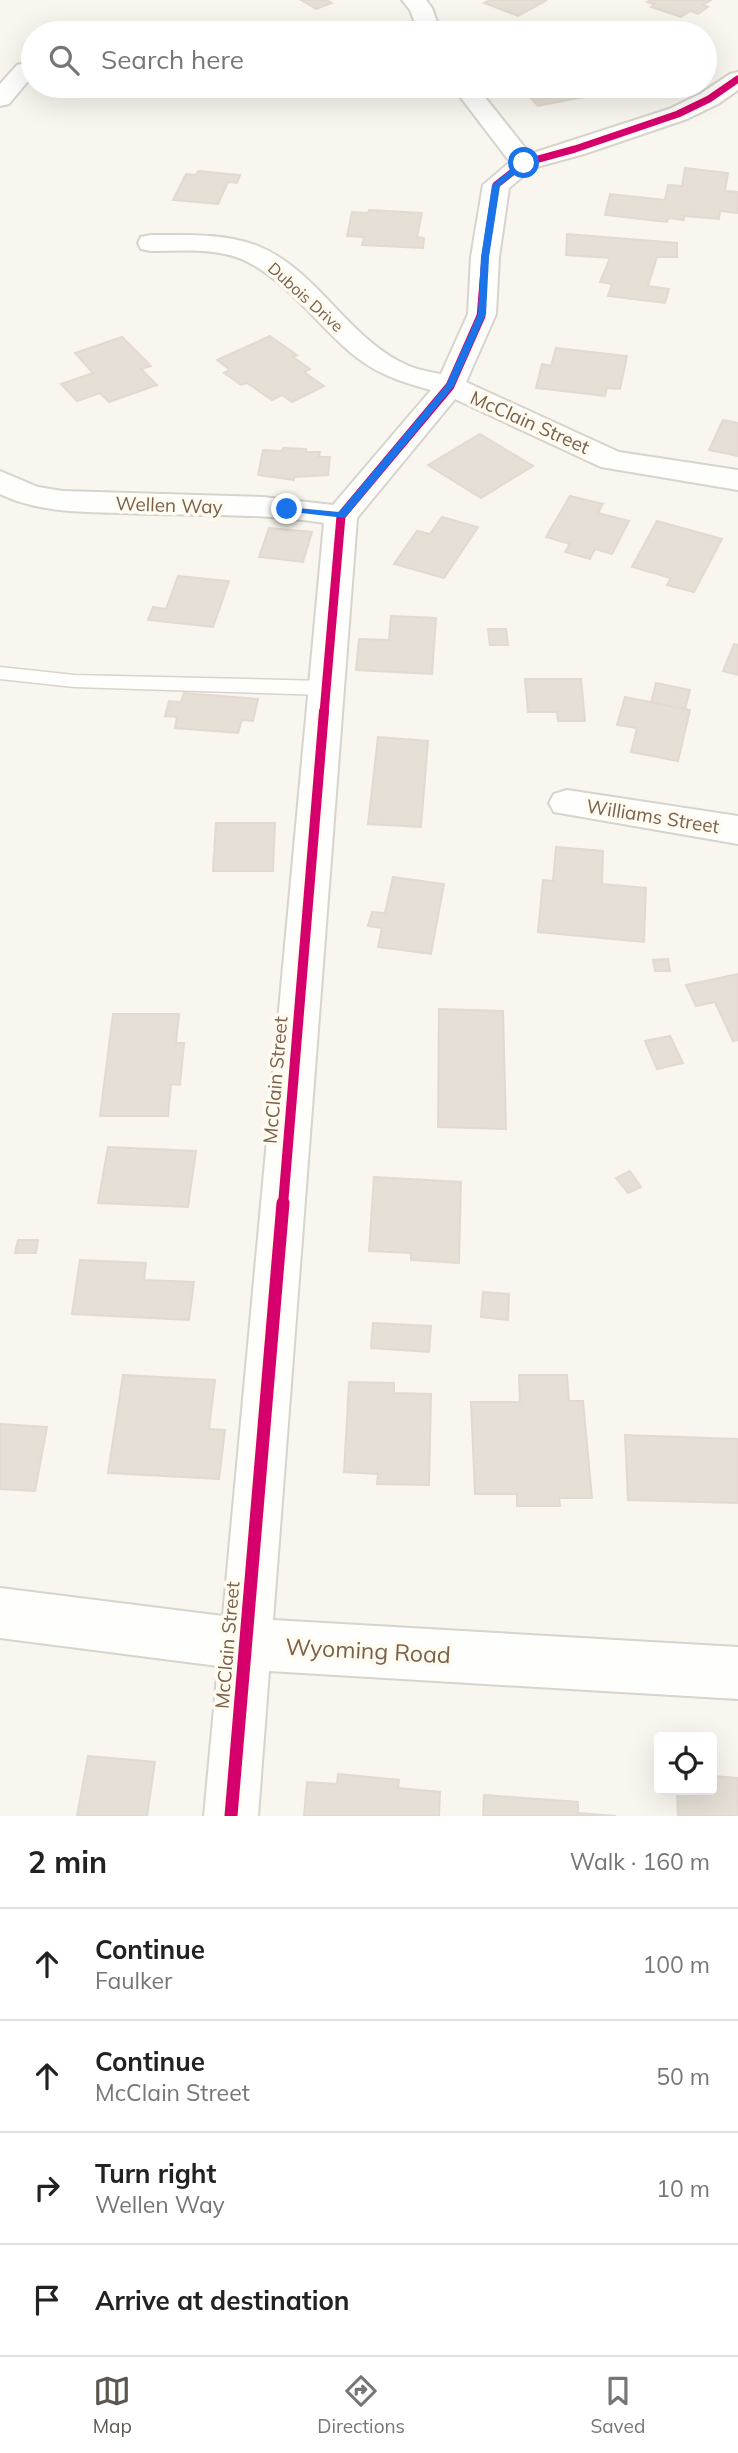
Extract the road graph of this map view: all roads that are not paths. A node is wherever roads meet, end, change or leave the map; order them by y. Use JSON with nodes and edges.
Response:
{"nodes":[{"id":1,"x":413,"y":0,"type":"edge"},
{"id":2,"x":426,"y":21,"type":"edge"},
{"id":3,"x":21,"y":74,"type":"edge"},
{"id":4,"x":738,"y":79,"type":"edge"},
{"id":5,"x":717,"y":93,"type":"edge"},
{"id":6,"x":473,"y":98,"type":"edge"},
{"id":7,"x":710,"y":98,"type":"edge"},
{"id":8,"x":0,"y":99,"type":"edge"},
{"id":9,"x":524,"y":163,"type":"junction"},
{"id":10,"x":151,"y":243,"type":"dead end"},
{"id":11,"x":450,"y":386,"type":"junction"},
{"id":12,"x":738,"y":480,"type":"edge"},
{"id":13,"x":0,"y":481,"type":"edge"},
{"id":14,"x":341,"y":516,"type":"junction"},
{"id":15,"x":0,"y":673,"type":"edge"},
{"id":16,"x":326,"y":688,"type":"junction"},
{"id":17,"x":567,"y":803,"type":"dead end"},
{"id":18,"x":738,"y":830,"type":"edge"},
{"id":19,"x":0,"y":1613,"type":"edge"},
{"id":20,"x":244,"y":1644,"type":"junction"},
{"id":21,"x":738,"y":1673,"type":"edge"},
{"id":22,"x":231,"y":1816,"type":"edge"}],
"edges":[{"from":1,"to":2,"type":"street"},
{"from":3,"to":8,"type":"street"},
{"from":4,"to":5,"type":"street"},
{"from":6,"to":9,"type":"street"},
{"from":7,"to":9,"type":"street"},
{"from":9,"to":11,"type":"street"},
{"from":10,"to":11,"type":"street","name":"Dubois Drive"},
{"from":11,"to":12,"type":"street","name":"McClain Street"},
{"from":11,"to":14,"type":"street","name":"McClain Street"},
{"from":13,"to":14,"type":"street","name":"Wellen Way"},
{"from":14,"to":16,"type":"street","name":"McClain Street"},
{"from":15,"to":16,"type":"lane"},
{"from":16,"to":20,"type":"street","name":"McClain Street"},
{"from":17,"to":18,"type":"street","name":"Williams Street"},
{"from":19,"to":20,"type":"street","name":"Wyoming Road"},
{"from":20,"to":21,"type":"street","name":"Wyoming Road"},
{"from":20,"to":22,"type":"street","name":"McClain Street"}]}
